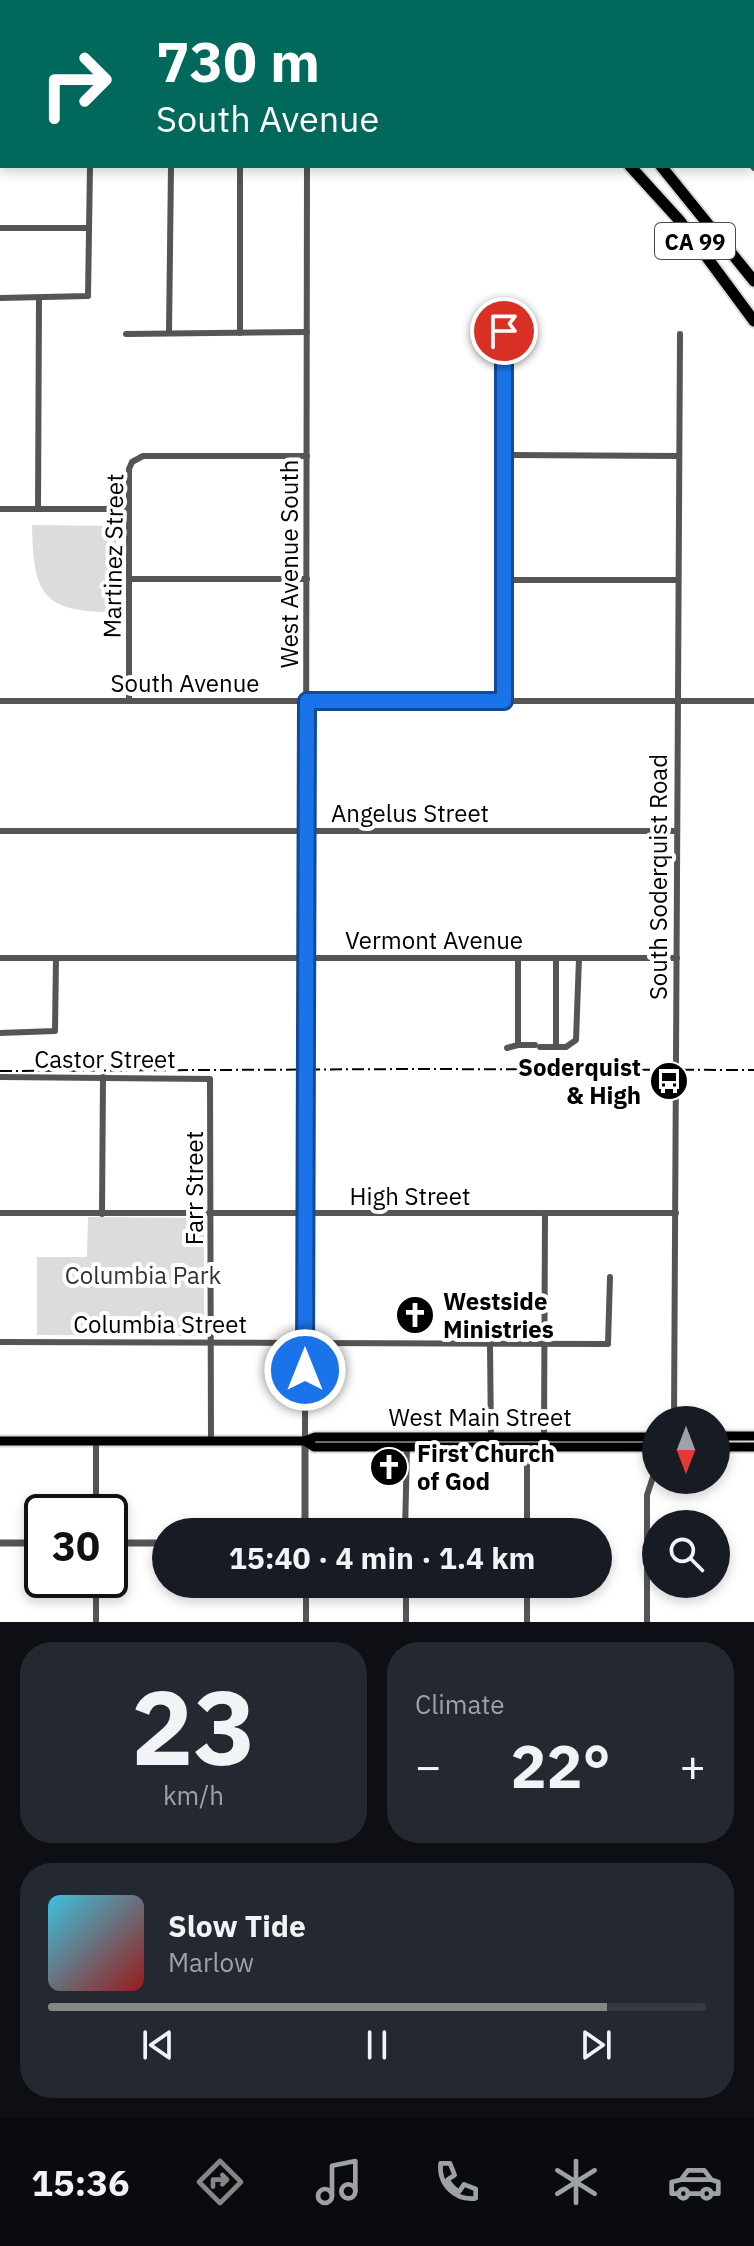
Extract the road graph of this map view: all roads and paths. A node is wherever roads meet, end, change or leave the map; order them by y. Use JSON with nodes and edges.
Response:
{"nodes":[{"id":1,"x":90,"y":168,"type":"edge"},
{"id":2,"x":171,"y":168,"type":"edge"},
{"id":3,"x":240,"y":168,"type":"edge"},
{"id":4,"x":307,"y":168,"type":"edge"},
{"id":5,"x":632,"y":168,"type":"edge"},
{"id":6,"x":663,"y":168,"type":"edge"},
{"id":7,"x":0,"y":228,"type":"edge"},
{"id":8,"x":89,"y":228,"type":"junction"},
{"id":9,"x":754,"y":281,"type":"edge"},
{"id":10,"x":0,"y":298,"type":"edge"},
{"id":11,"x":39,"y":298,"type":"junction"},
{"id":12,"x":754,"y":321,"type":"edge"},
{"id":13,"x":504,"y":331,"type":"dead end"},
{"id":14,"x":307,"y":332,"type":"junction"},
{"id":15,"x":169,"y":333,"type":"junction"},
{"id":16,"x":240,"y":333,"type":"junction"},
{"id":17,"x":126,"y":334,"type":"dead end"},
{"id":18,"x":680,"y":334,"type":"dead end"},
{"id":19,"x":505,"y":455,"type":"junction"},
{"id":20,"x":307,"y":456,"type":"junction"},
{"id":21,"x":679,"y":456,"type":"junction"},
{"id":22,"x":0,"y":509,"type":"edge"},
{"id":23,"x":38,"y":509,"type":"junction"},
{"id":24,"x":129,"y":509,"type":"junction"},
{"id":25,"x":129,"y":579,"type":"junction"},
{"id":26,"x":307,"y":579,"type":"junction"},
{"id":27,"x":505,"y":580,"type":"junction"},
{"id":28,"x":678,"y":580,"type":"junction"},
{"id":29,"x":0,"y":701,"type":"edge"},
{"id":30,"x":129,"y":701,"type":"junction"},
{"id":31,"x":307,"y":701,"type":"junction"},
{"id":32,"x":504,"y":701,"type":"junction"},
{"id":33,"x":677,"y":701,"type":"junction"},
{"id":34,"x":754,"y":701,"type":"edge"},
{"id":35,"x":0,"y":831,"type":"edge"},
{"id":36,"x":306,"y":831,"type":"junction"},
{"id":37,"x":676,"y":831,"type":"junction"},
{"id":38,"x":0,"y":958,"type":"edge"},
{"id":39,"x":56,"y":958,"type":"junction"},
{"id":40,"x":306,"y":958,"type":"junction"},
{"id":41,"x":518,"y":958,"type":"junction"},
{"id":42,"x":556,"y":958,"type":"junction"},
{"id":43,"x":579,"y":958,"type":"junction"},
{"id":44,"x":677,"y":958,"type":"junction"},
{"id":45,"x":0,"y":1033,"type":"edge"},
{"id":46,"x":518,"y":1045,"type":"junction"},
{"id":47,"x":556,"y":1047,"type":"junction"},
{"id":48,"x":507,"y":1048,"type":"dead end"},
{"id":49,"x":0,"y":1077,"type":"edge"},
{"id":50,"x":103,"y":1077,"type":"junction"},
{"id":51,"x":210,"y":1079,"type":"joint"},
{"id":52,"x":0,"y":1213,"type":"edge"},
{"id":53,"x":545,"y":1213,"type":"junction"},
{"id":54,"x":676,"y":1213,"type":"junction"},
{"id":55,"x":102,"y":1214,"type":"junction"},
{"id":56,"x":211,"y":1214,"type":"junction"},
{"id":57,"x":306,"y":1214,"type":"junction"},
{"id":58,"x":610,"y":1277,"type":"dead end"},
{"id":59,"x":0,"y":1342,"type":"edge"},
{"id":60,"x":211,"y":1342,"type":"junction"},
{"id":61,"x":305,"y":1343,"type":"junction"},
{"id":62,"x":490,"y":1344,"type":"junction"},
{"id":63,"x":544,"y":1344,"type":"junction"},
{"id":64,"x":674,"y":1406,"type":"edge"},
{"id":65,"x":730,"y":1436,"type":"edge"},
{"id":66,"x":754,"y":1436,"type":"edge"},
{"id":67,"x":544,"y":1437,"type":"junction"},
{"id":68,"x":642,"y":1437,"type":"edge"},
{"id":69,"x":0,"y":1441,"type":"edge"},
{"id":70,"x":211,"y":1441,"type":"junction"},
{"id":71,"x":305,"y":1441,"type":"junction"},
{"id":72,"x":96,"y":1442,"type":"junction"},
{"id":73,"x":491,"y":1442,"type":"junction"},
{"id":74,"x":407,"y":1447,"type":"junction"},
{"id":75,"x":642,"y":1447,"type":"edge"},
{"id":76,"x":730,"y":1447,"type":"edge"},
{"id":77,"x":754,"y":1447,"type":"edge"},
{"id":78,"x":527,"y":1448,"type":"junction"},
{"id":79,"x":96,"y":1494,"type":"edge"},
{"id":80,"x":647,"y":1494,"type":"edge"},
{"id":81,"x":305,"y":1518,"type":"edge"},
{"id":82,"x":405,"y":1518,"type":"edge"},
{"id":83,"x":527,"y":1518,"type":"edge"},
{"id":84,"x":0,"y":1543,"type":"edge"},
{"id":85,"x":24,"y":1543,"type":"edge"},
{"id":86,"x":128,"y":1543,"type":"edge"},
{"id":87,"x":152,"y":1543,"type":"edge"},
{"id":88,"x":96,"y":1598,"type":"edge"},
{"id":89,"x":306,"y":1598,"type":"edge"},
{"id":90,"x":406,"y":1598,"type":"edge"},
{"id":91,"x":527,"y":1598,"type":"edge"},
{"id":92,"x":96,"y":1622,"type":"edge"},
{"id":93,"x":306,"y":1622,"type":"edge"},
{"id":94,"x":406,"y":1622,"type":"edge"},
{"id":95,"x":527,"y":1622,"type":"edge"},
{"id":96,"x":647,"y":1622,"type":"edge"}],
"edges":[{"from":1,"to":8,"type":"street"},
{"from":2,"to":15,"type":"street"},
{"from":3,"to":16,"type":"street"},
{"from":4,"to":14,"type":"street","name":"West Avenue South"},
{"from":5,"to":12,"type":"highway","number":"CA 99"},
{"from":6,"to":9,"type":"highway","number":"CA 99"},
{"from":7,"to":8,"type":"street"},
{"from":8,"to":11,"type":"street"},
{"from":10,"to":11,"type":"street"},
{"from":11,"to":23,"type":"street"},
{"from":13,"to":19,"type":"street"},
{"from":14,"to":16,"type":"street"},
{"from":14,"to":20,"type":"street","name":"West Avenue South"},
{"from":15,"to":16,"type":"street"},
{"from":15,"to":17,"type":"street"},
{"from":18,"to":21,"type":"street","name":"South Soderquist Road"},
{"from":19,"to":21,"type":"street"},
{"from":19,"to":27,"type":"street"},
{"from":20,"to":24,"type":"street","name":"Martinez Street"},
{"from":20,"to":26,"type":"street","name":"West Avenue South"},
{"from":21,"to":28,"type":"street","name":"South Soderquist Road"},
{"from":22,"to":23,"type":"street"},
{"from":23,"to":24,"type":"street"},
{"from":24,"to":25,"type":"street","name":"Martinez Street"},
{"from":25,"to":26,"type":"street"},
{"from":25,"to":30,"type":"street","name":"Martinez Street"},
{"from":26,"to":31,"type":"street","name":"West Avenue South"},
{"from":27,"to":28,"type":"street"},
{"from":27,"to":32,"type":"street"},
{"from":28,"to":33,"type":"street","name":"South Soderquist Road"},
{"from":29,"to":30,"type":"street","name":"South Avenue"},
{"from":30,"to":31,"type":"street","name":"South Avenue"},
{"from":31,"to":32,"type":"street","name":"South Avenue"},
{"from":31,"to":36,"type":"street","name":"West Avenue South"},
{"from":32,"to":33,"type":"street","name":"South Avenue"},
{"from":33,"to":34,"type":"street","name":"South Avenue"},
{"from":33,"to":37,"type":"street","name":"South Soderquist Road"},
{"from":35,"to":36,"type":"street","name":"Angelus Street"},
{"from":36,"to":37,"type":"street","name":"Angelus Street"},
{"from":36,"to":40,"type":"street","name":"West Avenue South"},
{"from":37,"to":44,"type":"street","name":"South Soderquist Road"},
{"from":38,"to":39,"type":"street","name":"Vermont Avenue"},
{"from":39,"to":40,"type":"street","name":"Vermont Avenue"},
{"from":39,"to":45,"type":"street"},
{"from":40,"to":41,"type":"street","name":"Vermont Avenue"},
{"from":40,"to":57,"type":"street","name":"West Avenue South"},
{"from":41,"to":42,"type":"street","name":"Vermont Avenue"},
{"from":41,"to":46,"type":"street"},
{"from":42,"to":43,"type":"street","name":"Vermont Avenue"},
{"from":42,"to":47,"type":"street"},
{"from":43,"to":44,"type":"street","name":"Vermont Avenue"},
{"from":43,"to":47,"type":"street"},
{"from":44,"to":54,"type":"street","name":"South Soderquist Road"},
{"from":46,"to":47,"type":"street"},
{"from":46,"to":48,"type":"street"},
{"from":49,"to":50,"type":"street","name":"Castor Street"},
{"from":50,"to":51,"type":"street","name":"Castor Street"},
{"from":50,"to":55,"type":"street"},
{"from":51,"to":56,"type":"street","name":"Farr Street"},
{"from":52,"to":55,"type":"street","name":"High Street"},
{"from":53,"to":54,"type":"street","name":"High Street"},
{"from":53,"to":57,"type":"street","name":"High Street"},
{"from":53,"to":63,"type":"street"},
{"from":54,"to":64,"type":"street","name":"South Soderquist Road"},
{"from":55,"to":56,"type":"street","name":"High Street"},
{"from":56,"to":57,"type":"street","name":"High Street"},
{"from":56,"to":60,"type":"street","name":"Farr Street"},
{"from":57,"to":61,"type":"street","name":"West Avenue South"},
{"from":58,"to":63,"type":"street","name":"Columbia Street"},
{"from":59,"to":60,"type":"street","name":"Columbia Street"},
{"from":60,"to":61,"type":"street","name":"Columbia Street"},
{"from":60,"to":70,"type":"street","name":"Farr Street"},
{"from":61,"to":62,"type":"street","name":"Columbia Street"},
{"from":61,"to":71,"type":"street","name":"West Avenue South"},
{"from":62,"to":63,"type":"street","name":"Columbia Street"},
{"from":62,"to":73,"type":"street"},
{"from":63,"to":67,"type":"street"},
{"from":65,"to":66,"type":"main road"},
{"from":67,"to":68,"type":"main road","name":"West Main Street"},
{"from":67,"to":73,"type":"main road","name":"West Main Street"},
{"from":69,"to":72,"type":"main road","name":"West Main Street"},
{"from":70,"to":71,"type":"main road","name":"West Main Street"},
{"from":70,"to":72,"type":"main road","name":"West Main Street"},
{"from":71,"to":73,"type":"main road","name":"West Main Street"},
{"from":71,"to":74,"type":"main road","name":"West Main Street"},
{"from":71,"to":81,"type":"street"},
{"from":72,"to":79,"type":"street"},
{"from":73,"to":74,"type":"main road","name":"West Main Street"},
{"from":73,"to":78,"type":"main road","name":"West Main Street"},
{"from":74,"to":82,"type":"street"},
{"from":75,"to":78,"type":"main road","name":"West Main Street"},
{"from":76,"to":77,"type":"main road"},
{"from":78,"to":83,"type":"street"},
{"from":80,"to":96,"type":"street"},
{"from":84,"to":85,"type":"street"},
{"from":86,"to":87,"type":"street"},
{"from":88,"to":92,"type":"street"},
{"from":89,"to":93,"type":"street"},
{"from":90,"to":94,"type":"street"},
{"from":91,"to":95,"type":"street"}]}
